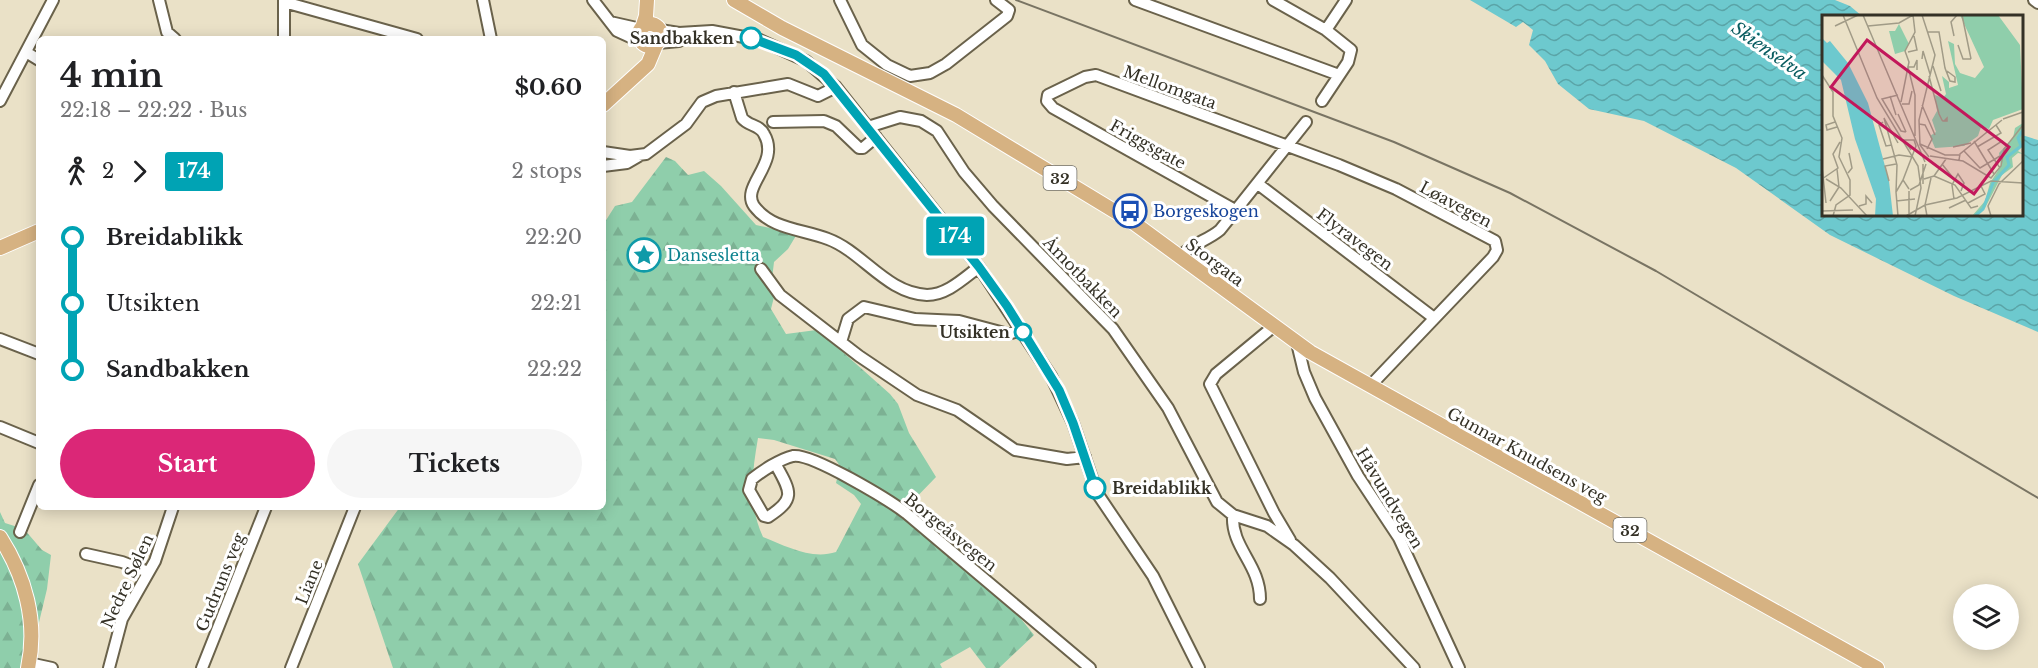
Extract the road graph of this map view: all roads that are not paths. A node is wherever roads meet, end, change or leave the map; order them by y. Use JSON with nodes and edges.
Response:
{"nodes":[{"id":1,"x":52,"y":0,"type":"edge"},
{"id":2,"x":159,"y":0,"type":"edge"},
{"id":3,"x":483,"y":0,"type":"edge"},
{"id":4,"x":593,"y":0,"type":"edge"},
{"id":5,"x":647,"y":0,"type":"edge"},
{"id":6,"x":654,"y":0,"type":"edge"},
{"id":7,"x":734,"y":0,"type":"edge"},
{"id":8,"x":748,"y":0,"type":"edge"},
{"id":9,"x":840,"y":0,"type":"edge"},
{"id":10,"x":996,"y":0,"type":"edge"},
{"id":11,"x":1135,"y":0,"type":"edge"},
{"id":12,"x":1273,"y":0,"type":"edge"},
{"id":13,"x":1346,"y":0,"type":"edge"},
{"id":14,"x":2034,"y":0,"type":"edge"},
{"id":15,"x":284,"y":1,"type":"edge"},
{"id":16,"x":2038,"y":3,"type":"edge"},
{"id":17,"x":1326,"y":30,"type":"junction"},
{"id":18,"x":172,"y":36,"type":"edge"},
{"id":19,"x":284,"y":36,"type":"edge"},
{"id":20,"x":395,"y":36,"type":"edge"},
{"id":21,"x":490,"y":36,"type":"edge"},
{"id":22,"x":650,"y":36,"type":"junction"},
{"id":23,"x":807,"y":38,"type":"junction"},
{"id":24,"x":26,"y":52,"type":"junction"},
{"id":25,"x":36,"y":58,"type":"edge"},
{"id":26,"x":1339,"y":75,"type":"junction"},
{"id":27,"x":836,"y":87,"type":"junction"},
{"id":28,"x":734,"y":92,"type":"junction"},
{"id":29,"x":0,"y":101,"type":"edge"},
{"id":30,"x":1047,"y":101,"type":"joint"},
{"id":31,"x":1322,"y":101,"type":"dead end"},
{"id":32,"x":606,"y":102,"type":"edge"},
{"id":33,"x":773,"y":122,"type":"dead end"},
{"id":34,"x":1306,"y":122,"type":"dead end"},
{"id":35,"x":868,"y":127,"type":"junction"},
{"id":36,"x":876,"y":137,"type":"junction"},
{"id":37,"x":1288,"y":145,"type":"junction"},
{"id":38,"x":606,"y":152,"type":"edge"},
{"id":39,"x":639,"y":155,"type":"junction"},
{"id":40,"x":606,"y":166,"type":"edge"},
{"id":41,"x":1258,"y":184,"type":"junction"},
{"id":42,"x":1237,"y":211,"type":"junction"},
{"id":43,"x":36,"y":232,"type":"edge"},
{"id":44,"x":0,"y":248,"type":"edge"},
{"id":45,"x":1180,"y":257,"type":"junction"},
{"id":46,"x":979,"y":267,"type":"junction"},
{"id":47,"x":761,"y":269,"type":"dead end"},
{"id":48,"x":1434,"y":318,"type":"junction"},
{"id":49,"x":1274,"y":326,"type":"junction"},
{"id":50,"x":1021,"y":330,"type":"junction"},
{"id":51,"x":0,"y":339,"type":"edge"},
{"id":52,"x":841,"y":342,"type":"junction"},
{"id":53,"x":1297,"y":343,"type":"junction"},
{"id":54,"x":36,"y":353,"type":"edge"},
{"id":55,"x":1376,"y":390,"type":"junction"},
{"id":56,"x":0,"y":428,"type":"edge"},
{"id":57,"x":36,"y":442,"type":"edge"},
{"id":58,"x":1084,"y":457,"type":"junction"},
{"id":59,"x":776,"y":465,"type":"junction"},
{"id":60,"x":36,"y":492,"type":"edge"},
{"id":61,"x":172,"y":510,"type":"edge"},
{"id":62,"x":265,"y":510,"type":"edge"},
{"id":63,"x":354,"y":510,"type":"edge"},
{"id":64,"x":1233,"y":516,"type":"junction"},
{"id":65,"x":20,"y":532,"type":"dead end"},
{"id":66,"x":0,"y":537,"type":"edge"},
{"id":67,"x":1294,"y":545,"type":"junction"},
{"id":68,"x":86,"y":554,"type":"dead end"},
{"id":69,"x":148,"y":572,"type":"junction"},
{"id":70,"x":1260,"y":599,"type":"dead end"},
{"id":71,"x":28,"y":665,"type":"edge"},
{"id":72,"x":52,"y":668,"type":"edge"},
{"id":73,"x":109,"y":668,"type":"edge"},
{"id":74,"x":202,"y":668,"type":"edge"},
{"id":75,"x":291,"y":668,"type":"edge"},
{"id":76,"x":1090,"y":668,"type":"edge"},
{"id":77,"x":1199,"y":668,"type":"edge"},
{"id":78,"x":1414,"y":668,"type":"edge"},
{"id":79,"x":1459,"y":668,"type":"edge"},
{"id":80,"x":1877,"y":668,"type":"edge"}],
"edges":[{"from":1,"to":24,"type":"street"},
{"from":2,"to":18,"type":"street"},
{"from":3,"to":21,"type":"street"},
{"from":4,"to":22,"type":"street"},
{"from":5,"to":22,"type":"main road"},
{"from":6,"to":22,"type":"main road"},
{"from":7,"to":23,"type":"main road","name":"Storgata","number":"32"},
{"from":8,"to":23,"type":"main road","name":"Storgata","number":"32"},
{"from":9,"to":10,"type":"street"},
{"from":11,"to":26,"type":"street"},
{"from":12,"to":17,"type":"street"},
{"from":13,"to":17,"type":"street"},
{"from":14,"to":16,"type":"street"},
{"from":15,"to":19,"type":"street"},
{"from":15,"to":20,"type":"street"},
{"from":17,"to":26,"type":"street"},
{"from":22,"to":27,"type":"street"},
{"from":22,"to":32,"type":"main road"},
{"from":23,"to":45,"type":"main road","name":"Storgata","number":"32"},
{"from":24,"to":25,"type":"street"},
{"from":24,"to":29,"type":"street"},
{"from":26,"to":31,"type":"street"},
{"from":27,"to":28,"type":"street"},
{"from":27,"to":35,"type":"street"},
{"from":28,"to":39,"type":"street"},
{"from":28,"to":46,"type":"street"},
{"from":30,"to":37,"type":"street","name":"Mellomgata"},
{"from":30,"to":42,"type":"street","name":"Friggsgate"},
{"from":33,"to":36,"type":"street"},
{"from":34,"to":37,"type":"street"},
{"from":35,"to":36,"type":"street"},
{"from":35,"to":64,"type":"street","name":"Åmotbakken"},
{"from":36,"to":46,"type":"street"},
{"from":37,"to":41,"type":"street"},
{"from":37,"to":48,"type":"street","name":"Løavegen"},
{"from":38,"to":39,"type":"street"},
{"from":39,"to":40,"type":"street"},
{"from":41,"to":42,"type":"street"},
{"from":41,"to":48,"type":"street","name":"Flyravegen"},
{"from":42,"to":45,"type":"street"},
{"from":43,"to":44,"type":"main road"},
{"from":45,"to":49,"type":"main road","name":"Storgata","number":"32"},
{"from":46,"to":50,"type":"street"},
{"from":47,"to":52,"type":"street"},
{"from":48,"to":55,"type":"street","name":"Løavegen"},
{"from":49,"to":53,"type":"main road","name":"Storgata","number":"32"},
{"from":49,"to":67,"type":"street"},
{"from":50,"to":52,"type":"street"},
{"from":50,"to":58,"type":"street"},
{"from":51,"to":54,"type":"street"},
{"from":52,"to":58,"type":"street"},
{"from":53,"to":55,"type":"main road","name":"Storgata","number":"32"},
{"from":53,"to":79,"type":"street","name":"Håvundvegen"},
{"from":55,"to":80,"type":"main road","name":"Gunnar Knudsens veg","number":"32"},
{"from":56,"to":57,"type":"street"},
{"from":58,"to":77,"type":"street"},
{"from":59,"to":59,"type":"street","name":"Borgeåsvegen"},
{"from":59,"to":76,"type":"street","name":"Borgeåsvegen"},
{"from":60,"to":65,"type":"street"},
{"from":61,"to":69,"type":"street","name":"Nedre Sølen"},
{"from":62,"to":74,"type":"street","name":"Gudruns veg"},
{"from":63,"to":75,"type":"street","name":"Liane"},
{"from":64,"to":67,"type":"street"},
{"from":64,"to":70,"type":"street","name":"Åmotbakken"},
{"from":66,"to":71,"type":"main road"},
{"from":67,"to":78,"type":"street"},
{"from":68,"to":69,"type":"street"},
{"from":69,"to":73,"type":"street","name":"Nedre Sølen"},
{"from":71,"to":72,"type":"street"}]}
